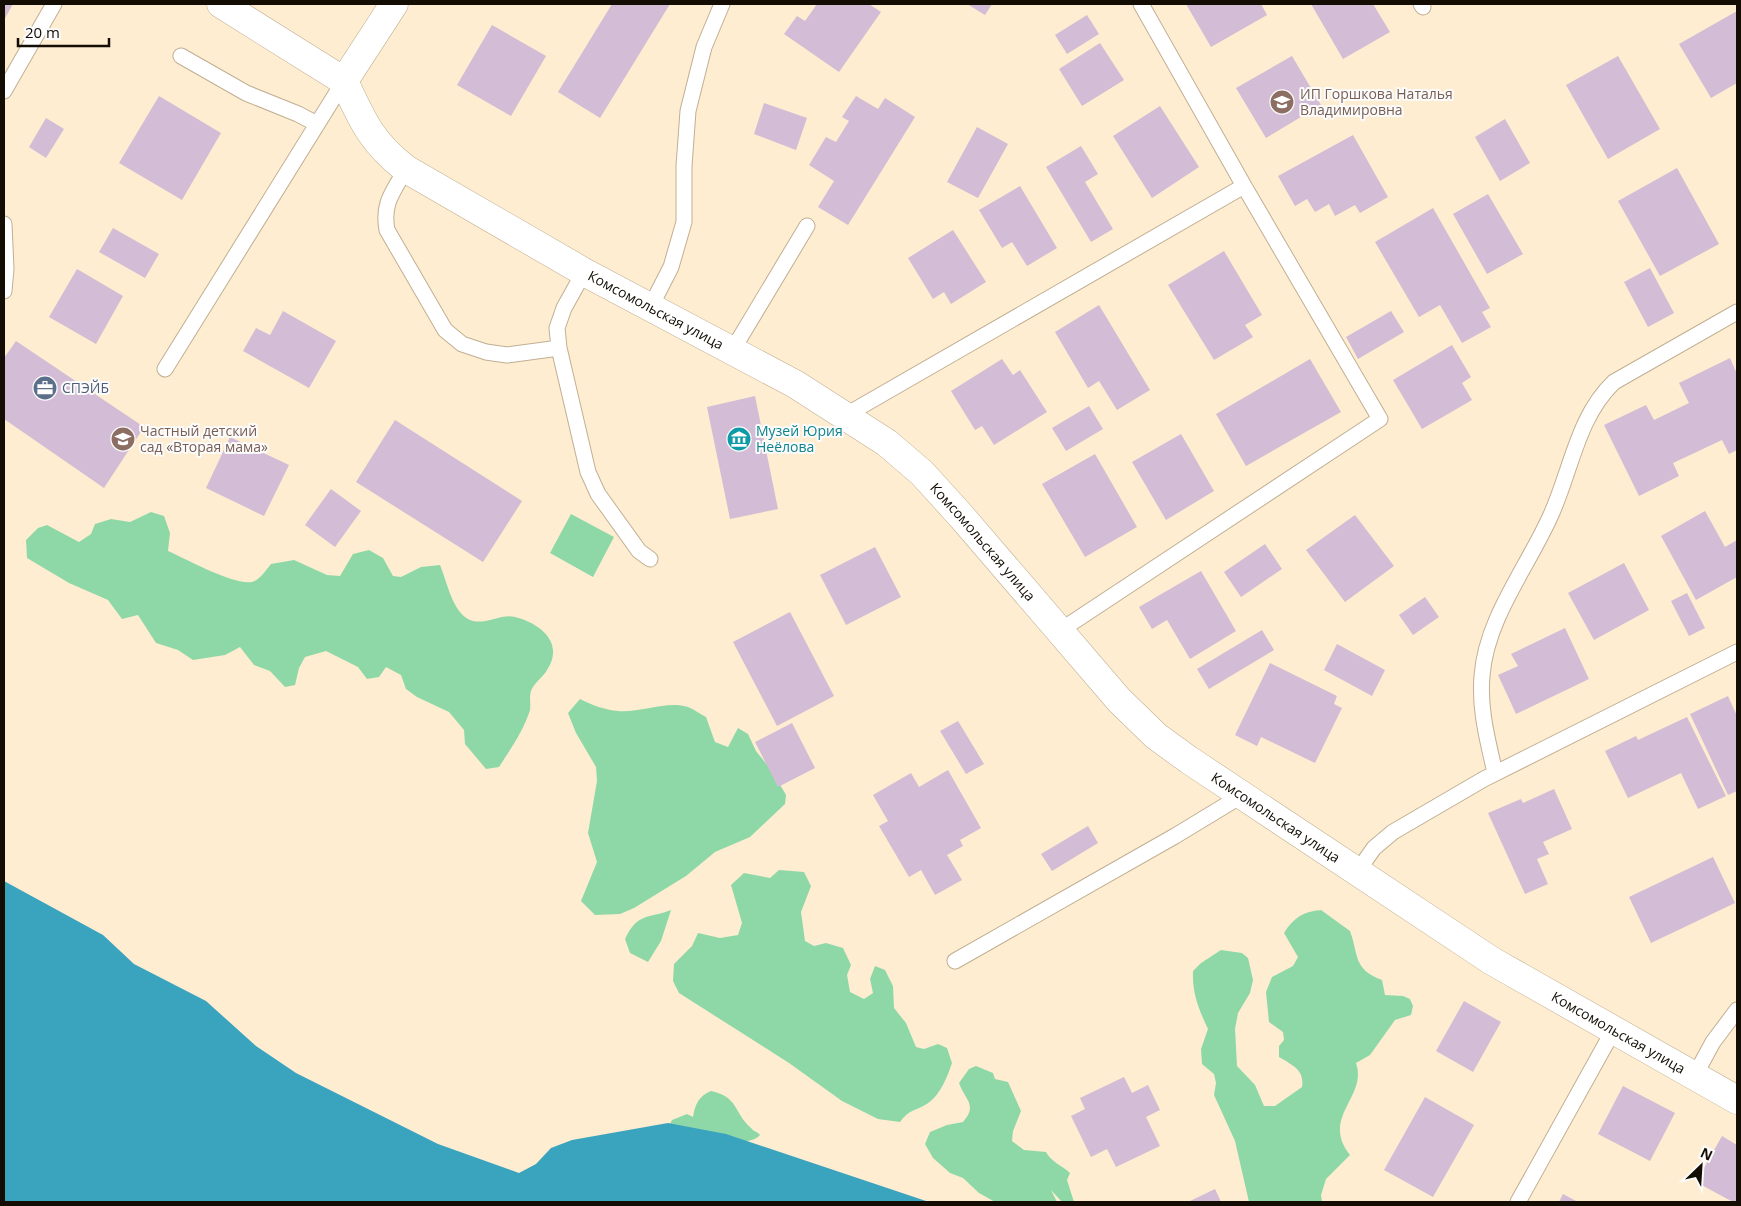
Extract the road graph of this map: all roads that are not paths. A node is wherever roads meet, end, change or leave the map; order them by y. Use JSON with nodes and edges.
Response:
{"nodes":[{"id":1,"x":54,"y":4,"type":"edge"},
{"id":2,"x":221,"y":4,"type":"edge"},
{"id":3,"x":394,"y":4,"type":"edge"},
{"id":4,"x":722,"y":4,"type":"edge"},
{"id":5,"x":1141,"y":4,"type":"edge"},
{"id":6,"x":181,"y":56,"type":"dead end"},
{"id":7,"x":6,"y":81,"type":"edge"},
{"id":8,"x":344,"y":81,"type":"junction"},
{"id":9,"x":317,"y":124,"type":"junction"},
{"id":10,"x":406,"y":169,"type":"junction"},
{"id":11,"x":1244,"y":186,"type":"junction"},
{"id":12,"x":4,"y":224,"type":"edge"},
{"id":13,"x":807,"y":226,"type":"dead end"},
{"id":14,"x":584,"y":272,"type":"junction"},
{"id":15,"x":4,"y":290,"type":"edge"},
{"id":16,"x":651,"y":306,"type":"junction"},
{"id":17,"x":1737,"y":312,"type":"edge"},
{"id":18,"x":559,"y":348,"type":"junction"},
{"id":19,"x":732,"y":351,"type":"junction"},
{"id":20,"x":165,"y":369,"type":"dead end"},
{"id":21,"x":846,"y":415,"type":"junction"},
{"id":22,"x":650,"y":559,"type":"dead end"},
{"id":23,"x":1061,"y":630,"type":"junction"},
{"id":24,"x":1737,"y":652,"type":"edge"},
{"id":25,"x":1495,"y":773,"type":"junction"},
{"id":26,"x":1242,"y":796,"type":"junction"},
{"id":27,"x":1357,"y":872,"type":"junction"},
{"id":28,"x":956,"y":961,"type":"dead end"},
{"id":29,"x":1737,"y":1010,"type":"edge"},
{"id":30,"x":1613,"y":1031,"type":"junction"},
{"id":31,"x":1694,"y":1076,"type":"junction"},
{"id":32,"x":1737,"y":1100,"type":"edge"},
{"id":33,"x":1518,"y":1202,"type":"edge"}],
"edges":[{"from":1,"to":7,"type":"lane"},
{"from":2,"to":8,"type":"street"},
{"from":3,"to":8,"type":"street"},
{"from":4,"to":16,"type":"lane"},
{"from":5,"to":11,"type":"lane"},
{"from":6,"to":9,"type":"lane"},
{"from":8,"to":9,"type":"lane"},
{"from":8,"to":10,"type":"street","name":"Комсомольская улица"},
{"from":9,"to":20,"type":"lane"},
{"from":10,"to":14,"type":"street","name":"Комсомольская улица"},
{"from":10,"to":18,"type":"lane"},
{"from":11,"to":21,"type":"lane"},
{"from":11,"to":23,"type":"lane"},
{"from":12,"to":15,"type":"lane"},
{"from":13,"to":19,"type":"lane"},
{"from":14,"to":16,"type":"street","name":"Комсомольская улица"},
{"from":14,"to":18,"type":"lane"},
{"from":16,"to":19,"type":"street","name":"Комсомольская улица"},
{"from":17,"to":25,"type":"lane"},
{"from":18,"to":22,"type":"lane"},
{"from":19,"to":21,"type":"street","name":"Комсомольская улица"},
{"from":21,"to":23,"type":"street","name":"Комсомольская улица"},
{"from":23,"to":26,"type":"street","name":"Комсомольская улица"},
{"from":24,"to":25,"type":"lane"},
{"from":25,"to":27,"type":"lane"},
{"from":26,"to":27,"type":"street","name":"Комсомольская улица"},
{"from":26,"to":28,"type":"lane"},
{"from":27,"to":30,"type":"street","name":"Комсомольская улица"},
{"from":29,"to":31,"type":"lane"},
{"from":30,"to":31,"type":"street","name":"Комсомольская улица"},
{"from":30,"to":33,"type":"lane"},
{"from":31,"to":32,"type":"street","name":"Комсомольская улица"}]}
